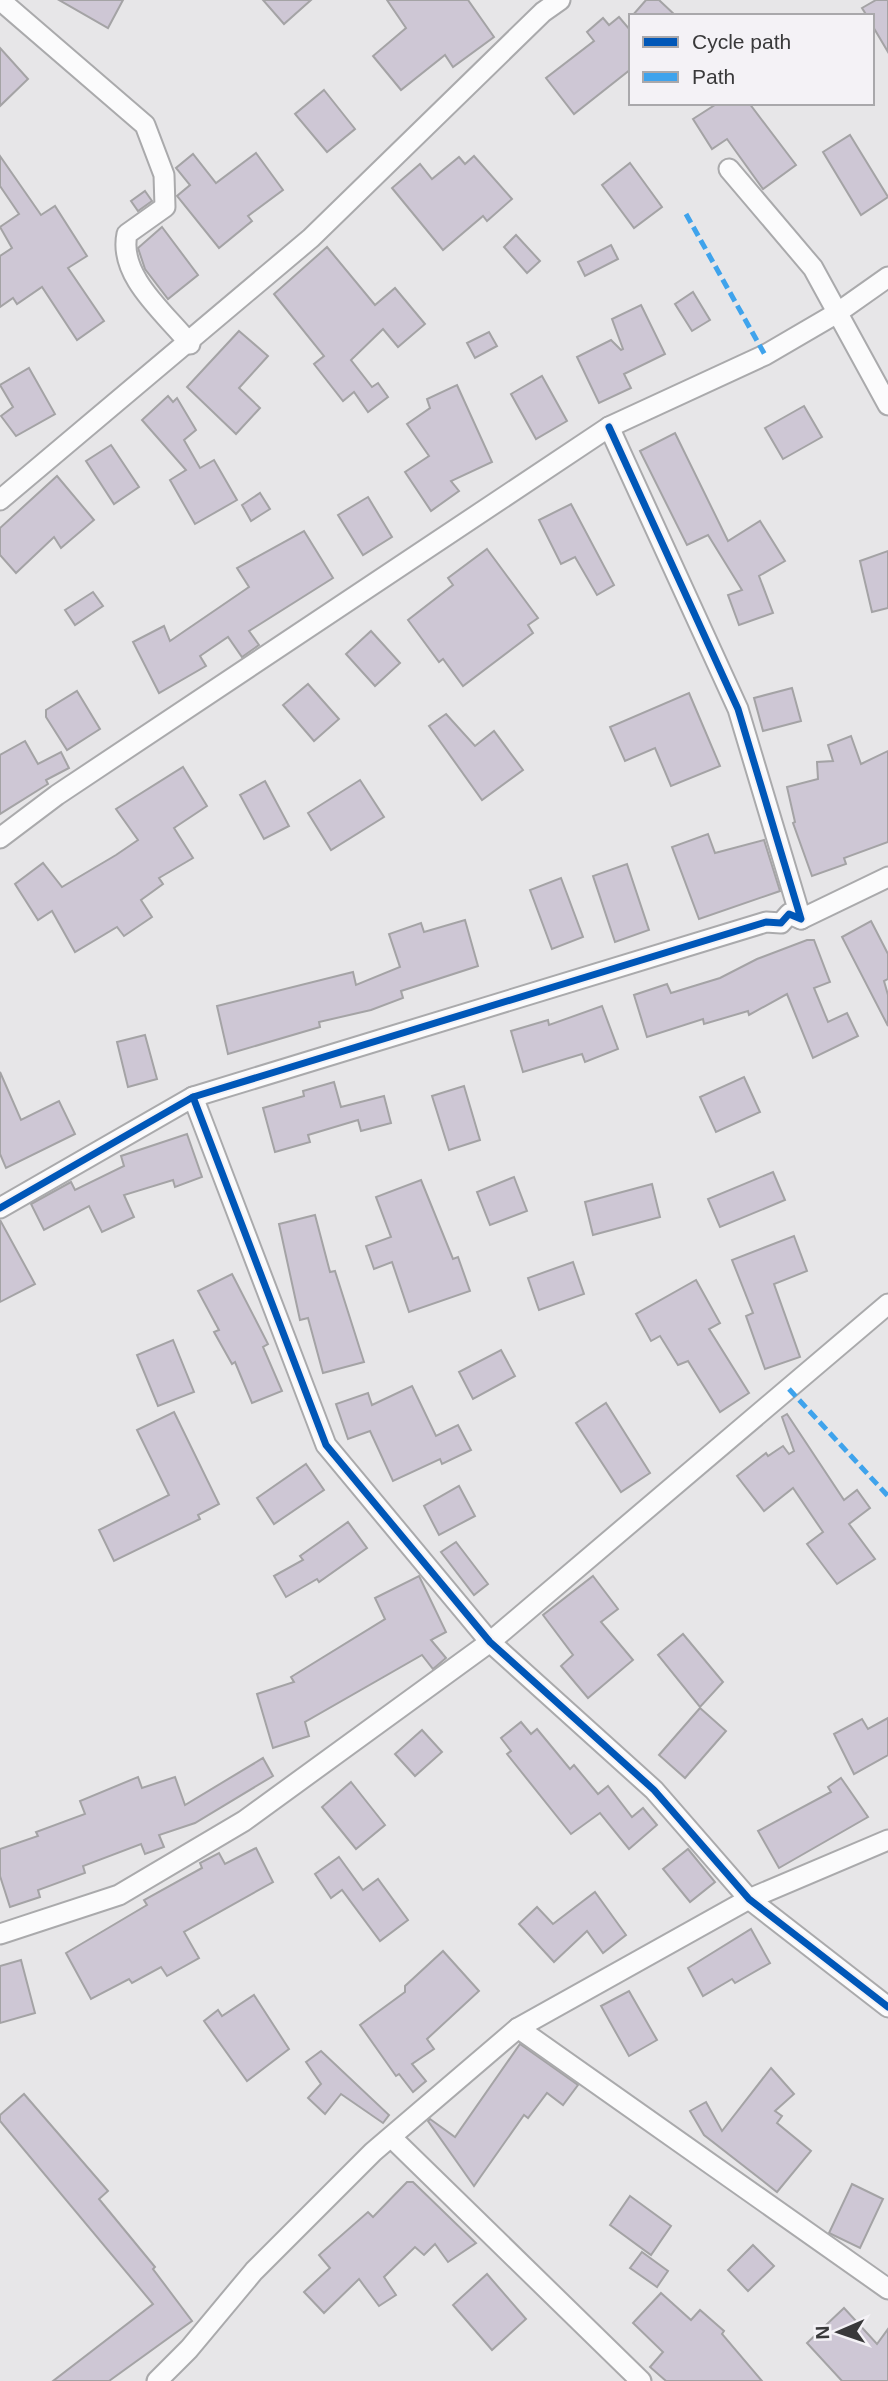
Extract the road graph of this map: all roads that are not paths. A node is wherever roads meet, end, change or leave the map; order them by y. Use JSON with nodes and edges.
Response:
{"nodes":[{"id":1,"x":0,"y":0,"type":"edge"},
{"id":2,"x":560,"y":0,"type":"edge"},
{"id":3,"x":539,"y":6,"type":"edge"},
{"id":4,"x":729,"y":169,"type":"dead end"},
{"id":5,"x":888,"y":277,"type":"edge"},
{"id":6,"x":837,"y":313,"type":"junction"},
{"id":7,"x":190,"y":344,"type":"junction"},
{"id":8,"x":888,"y":405,"type":"edge"},
{"id":9,"x":609,"y":427,"type":"junction"},
{"id":10,"x":0,"y":500,"type":"edge"},
{"id":11,"x":0,"y":838,"type":"edge"},
{"id":12,"x":888,"y":877,"type":"edge"},
{"id":13,"x":802,"y":919,"type":"junction"},
{"id":14,"x":193,"y":1097,"type":"junction"},
{"id":15,"x":0,"y":1208,"type":"edge"},
{"id":16,"x":888,"y":1304,"type":"edge"},
{"id":17,"x":490,"y":1642,"type":"junction"},
{"id":18,"x":888,"y":1840,"type":"edge"},
{"id":19,"x":749,"y":1899,"type":"junction"},
{"id":20,"x":0,"y":1934,"type":"edge"},
{"id":21,"x":888,"y":2007,"type":"edge"},
{"id":22,"x":518,"y":2028,"type":"junction"},
{"id":23,"x":391,"y":2137,"type":"junction"},
{"id":24,"x":888,"y":2289,"type":"edge"},
{"id":25,"x":166,"y":2378,"type":"edge"},
{"id":26,"x":641,"y":2381,"type":"edge"}],
"edges":[{"from":1,"to":7,"type":"street"},
{"from":2,"to":3,"type":"street"},
{"from":3,"to":7,"type":"street"},
{"from":4,"to":6,"type":"street"},
{"from":5,"to":6,"type":"street"},
{"from":6,"to":8,"type":"street"},
{"from":6,"to":9,"type":"street"},
{"from":7,"to":10,"type":"street"},
{"from":9,"to":11,"type":"street"},
{"from":9,"to":13,"type":"street"},
{"from":12,"to":13,"type":"street"},
{"from":13,"to":14,"type":"street"},
{"from":14,"to":15,"type":"street"},
{"from":14,"to":17,"type":"street"},
{"from":16,"to":17,"type":"street"},
{"from":17,"to":19,"type":"street"},
{"from":17,"to":20,"type":"street"},
{"from":18,"to":19,"type":"street"},
{"from":19,"to":21,"type":"street"},
{"from":19,"to":22,"type":"street"},
{"from":22,"to":23,"type":"street"},
{"from":22,"to":24,"type":"street"},
{"from":23,"to":25,"type":"street"},
{"from":23,"to":26,"type":"street"}]}
